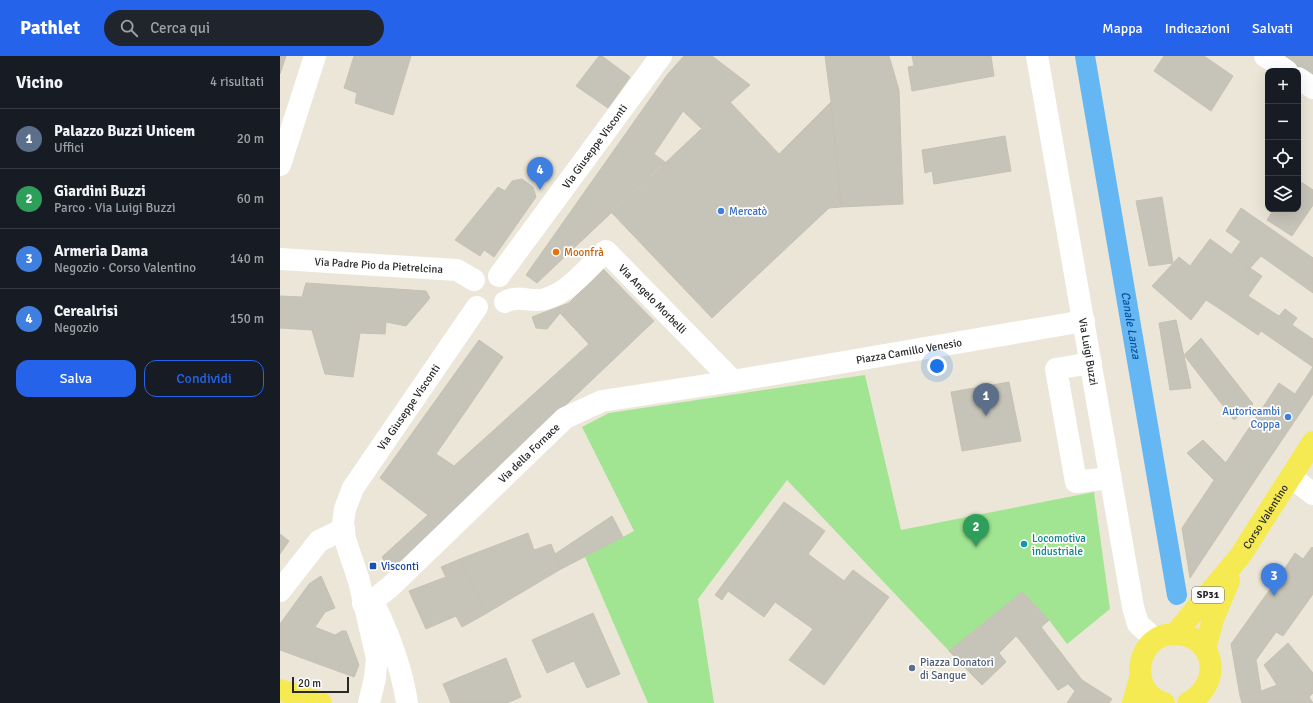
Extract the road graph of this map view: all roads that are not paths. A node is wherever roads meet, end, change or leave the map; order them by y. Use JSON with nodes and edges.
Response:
{"nodes":[{"id":1,"x":315,"y":56,"type":"edge"},
{"id":2,"x":1037,"y":56,"type":"edge"},
{"id":3,"x":1265,"y":56,"type":"edge"},
{"id":4,"x":652,"y":58,"type":"edge"},
{"id":5,"x":1283,"y":68,"type":"edge"},
{"id":6,"x":1301,"y":80,"type":"edge"},
{"id":7,"x":1313,"y":88,"type":"edge"},
{"id":8,"x":280,"y":166,"type":"edge"},
{"id":9,"x":280,"y":260,"type":"edge"},
{"id":10,"x":499,"y":276,"type":"junction"},
{"id":11,"x":474,"y":280,"type":"junction"},
{"id":12,"x":505,"y":302,"type":"junction"},
{"id":13,"x":477,"y":307,"type":"junction"},
{"id":14,"x":1084,"y":321,"type":"junction"},
{"id":15,"x":1091,"y":363,"type":"junction"},
{"id":16,"x":733,"y":381,"type":"junction"},
{"id":17,"x":1313,"y":442,"type":"edge"},
{"id":18,"x":1291,"y":477,"type":"junction"},
{"id":19,"x":1110,"y":478,"type":"junction"},
{"id":20,"x":1313,"y":494,"type":"edge"},
{"id":21,"x":344,"y":529,"type":"junction"},
{"id":22,"x":1240,"y":556,"type":"junction"},
{"id":23,"x":282,"y":588,"type":"edge"},
{"id":24,"x":368,"y":602,"type":"junction"},
{"id":25,"x":1165,"y":636,"type":"junction"},
{"id":26,"x":1205,"y":649,"type":"junction"},
{"id":27,"x":1140,"y":678,"type":"junction"},
{"id":28,"x":280,"y":690,"type":"edge"},
{"id":29,"x":1201,"y":700,"type":"edge"},
{"id":30,"x":321,"y":703,"type":"edge"},
{"id":31,"x":369,"y":703,"type":"edge"},
{"id":32,"x":408,"y":703,"type":"edge"},
{"id":33,"x":1133,"y":703,"type":"edge"},
{"id":34,"x":1164,"y":703,"type":"edge"}],
"edges":[{"from":1,"to":8,"type":"street"},
{"from":2,"to":14,"type":"street","name":"Via Luigi Buzzi"},
{"from":3,"to":5,"type":"street"},
{"from":4,"to":10,"type":"street","name":"Via Giuseppe Visconti"},
{"from":6,"to":7,"type":"street"},
{"from":9,"to":11,"type":"street","name":"Via Padre Pio da Pietrelcina"},
{"from":10,"to":11,"type":"street"},
{"from":10,"to":12,"type":"street"},
{"from":11,"to":13,"type":"street"},
{"from":12,"to":13,"type":"street"},
{"from":12,"to":16,"type":"street","name":"Via Angelo Morbelli"},
{"from":13,"to":21,"type":"street","name":"Via Giuseppe Visconti"},
{"from":14,"to":15,"type":"street","name":"Via Luigi Buzzi"},
{"from":14,"to":16,"type":"street","name":"Piazza Camillo Venesio"},
{"from":15,"to":19,"type":"street","name":"Via Luigi Buzzi"},
{"from":15,"to":19,"type":"street"},
{"from":16,"to":24,"type":"street","name":"Via della Fornace"},
{"from":17,"to":18,"type":"main road","name":"Corso Valentino"},
{"from":18,"to":20,"type":"street","name":"Corso Valentino"},
{"from":18,"to":22,"type":"main road","name":"Corso Valentino"},
{"from":19,"to":25,"type":"street","name":"Via Luigi Buzzi"},
{"from":21,"to":23,"type":"street"},
{"from":21,"to":24,"type":"street","name":"Via Giuseppe Visconti"},
{"from":22,"to":25,"type":"main road","name":"Corso Valentino","number":"SP31"},
{"from":22,"to":26,"type":"main road","name":"Corso Valentino"},
{"from":24,"to":31,"type":"street"},
{"from":24,"to":32,"type":"street"},
{"from":25,"to":26,"type":"main road"},
{"from":25,"to":27,"type":"main road","name":"Corso Valentino"},
{"from":26,"to":29,"type":"main road"},
{"from":27,"to":33,"type":"main road","name":"Corso Valentino"},
{"from":27,"to":34,"type":"main road"},
{"from":28,"to":30,"type":"main road"}]}
